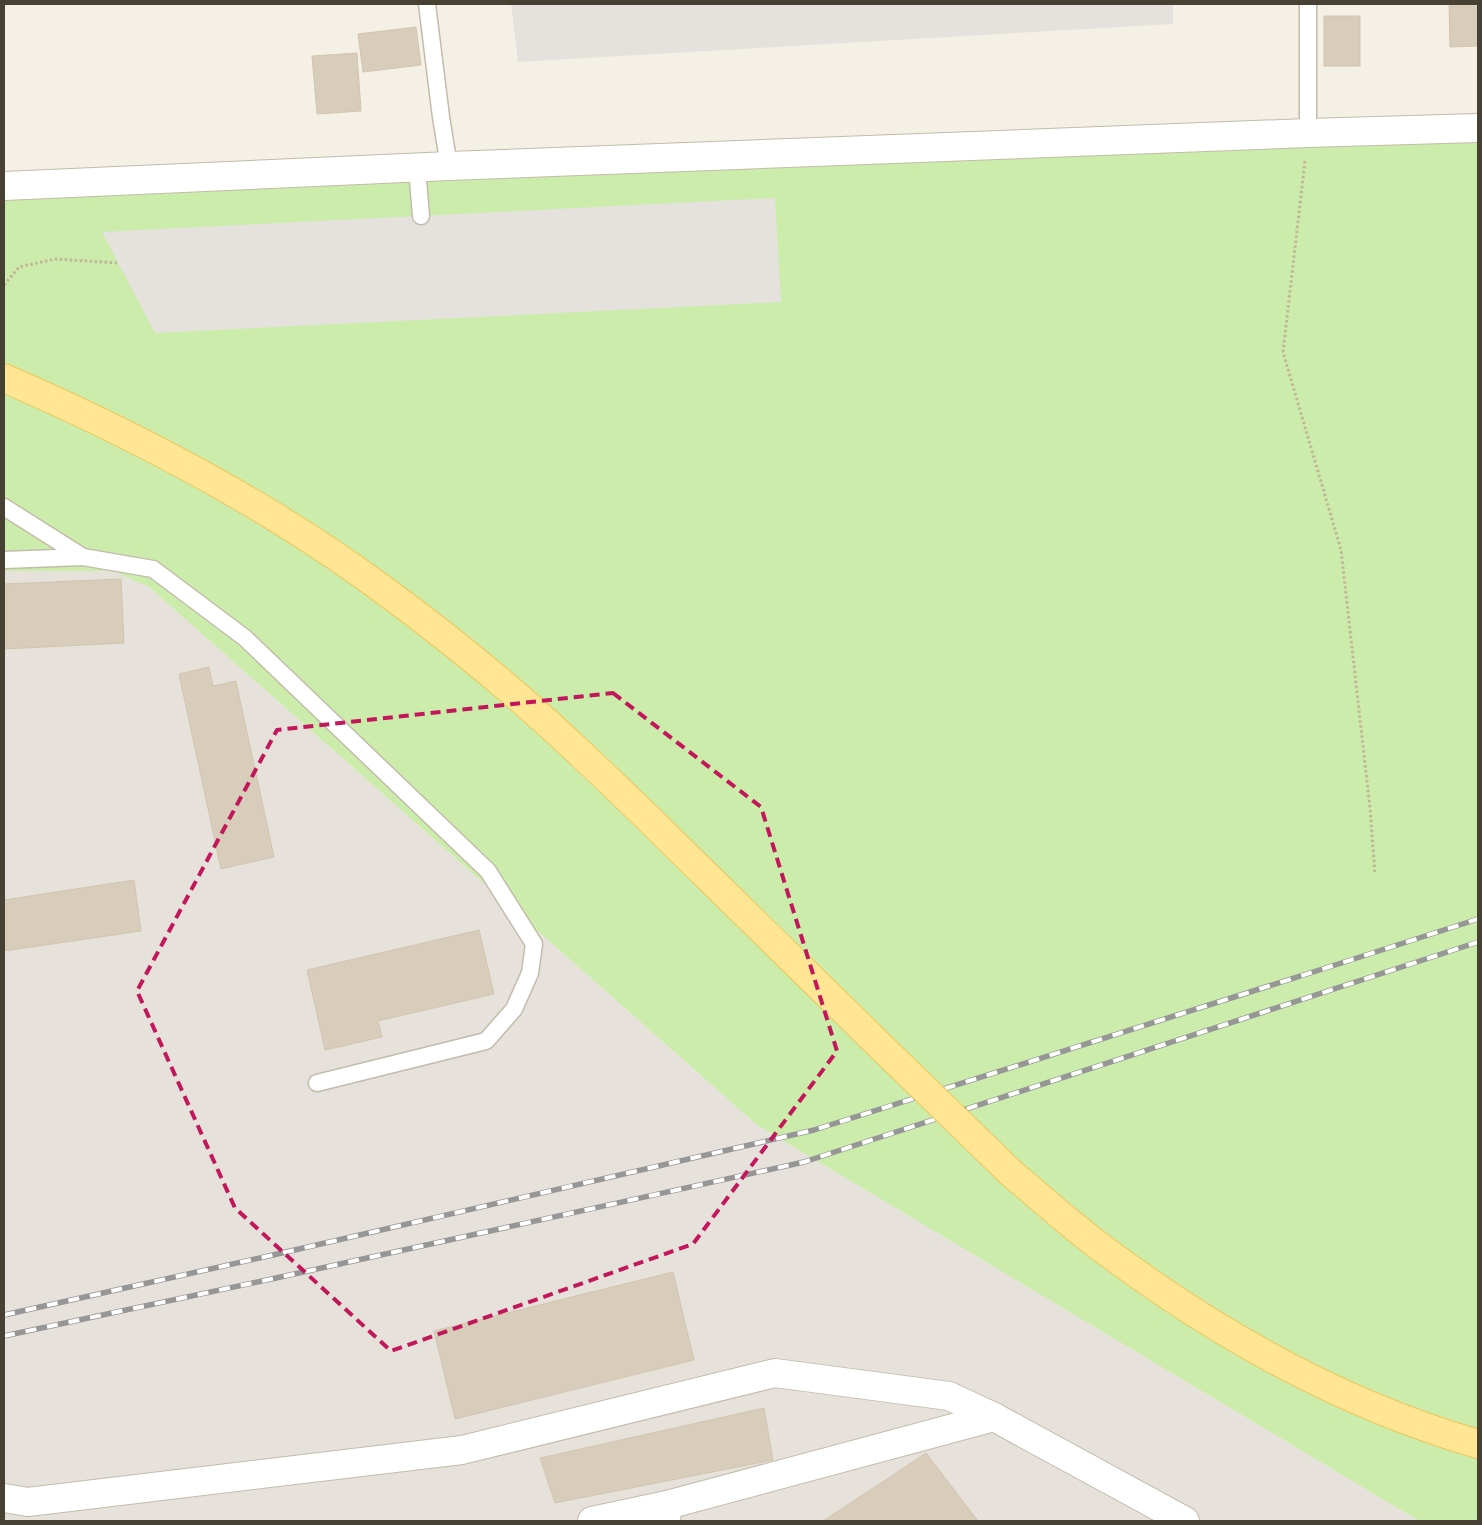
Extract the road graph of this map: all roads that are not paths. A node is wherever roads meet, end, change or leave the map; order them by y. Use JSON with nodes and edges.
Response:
{"nodes":[{"id":1,"x":427,"y":4,"type":"edge"},
{"id":2,"x":1308,"y":4,"type":"edge"},
{"id":3,"x":1478,"y":128,"type":"edge"},
{"id":4,"x":1308,"y":133,"type":"junction"},
{"id":5,"x":449,"y":166,"type":"junction"},
{"id":6,"x":418,"y":168,"type":"junction"},
{"id":7,"x":4,"y":186,"type":"edge"},
{"id":8,"x":422,"y":216,"type":"dead end"},
{"id":9,"x":10,"y":381,"type":"edge"},
{"id":10,"x":4,"y":507,"type":"edge"},
{"id":11,"x":83,"y":557,"type":"junction"},
{"id":12,"x":4,"y":560,"type":"edge"},
{"id":13,"x":317,"y":1082,"type":"dead end"},
{"id":14,"x":994,"y":1417,"type":"junction"},
{"id":15,"x":1478,"y":1444,"type":"edge"},
{"id":16,"x":4,"y":1498,"type":"edge"},
{"id":17,"x":666,"y":1513,"type":"edge"},
{"id":18,"x":592,"y":1521,"type":"edge"},
{"id":19,"x":1185,"y":1521,"type":"edge"}],
"edges":[{"from":1,"to":5,"type":"lane"},
{"from":2,"to":4,"type":"lane"},
{"from":3,"to":4,"type":"street"},
{"from":4,"to":5,"type":"street"},
{"from":5,"to":6,"type":"street"},
{"from":6,"to":7,"type":"street"},
{"from":6,"to":8,"type":"lane"},
{"from":9,"to":15,"type":"main road","bridge":true},
{"from":10,"to":11,"type":"lane"},
{"from":11,"to":12,"type":"lane"},
{"from":11,"to":13,"type":"lane"},
{"from":14,"to":16,"type":"street"},
{"from":14,"to":17,"type":"street"},
{"from":14,"to":19,"type":"street"},
{"from":17,"to":18,"type":"street"}]}
